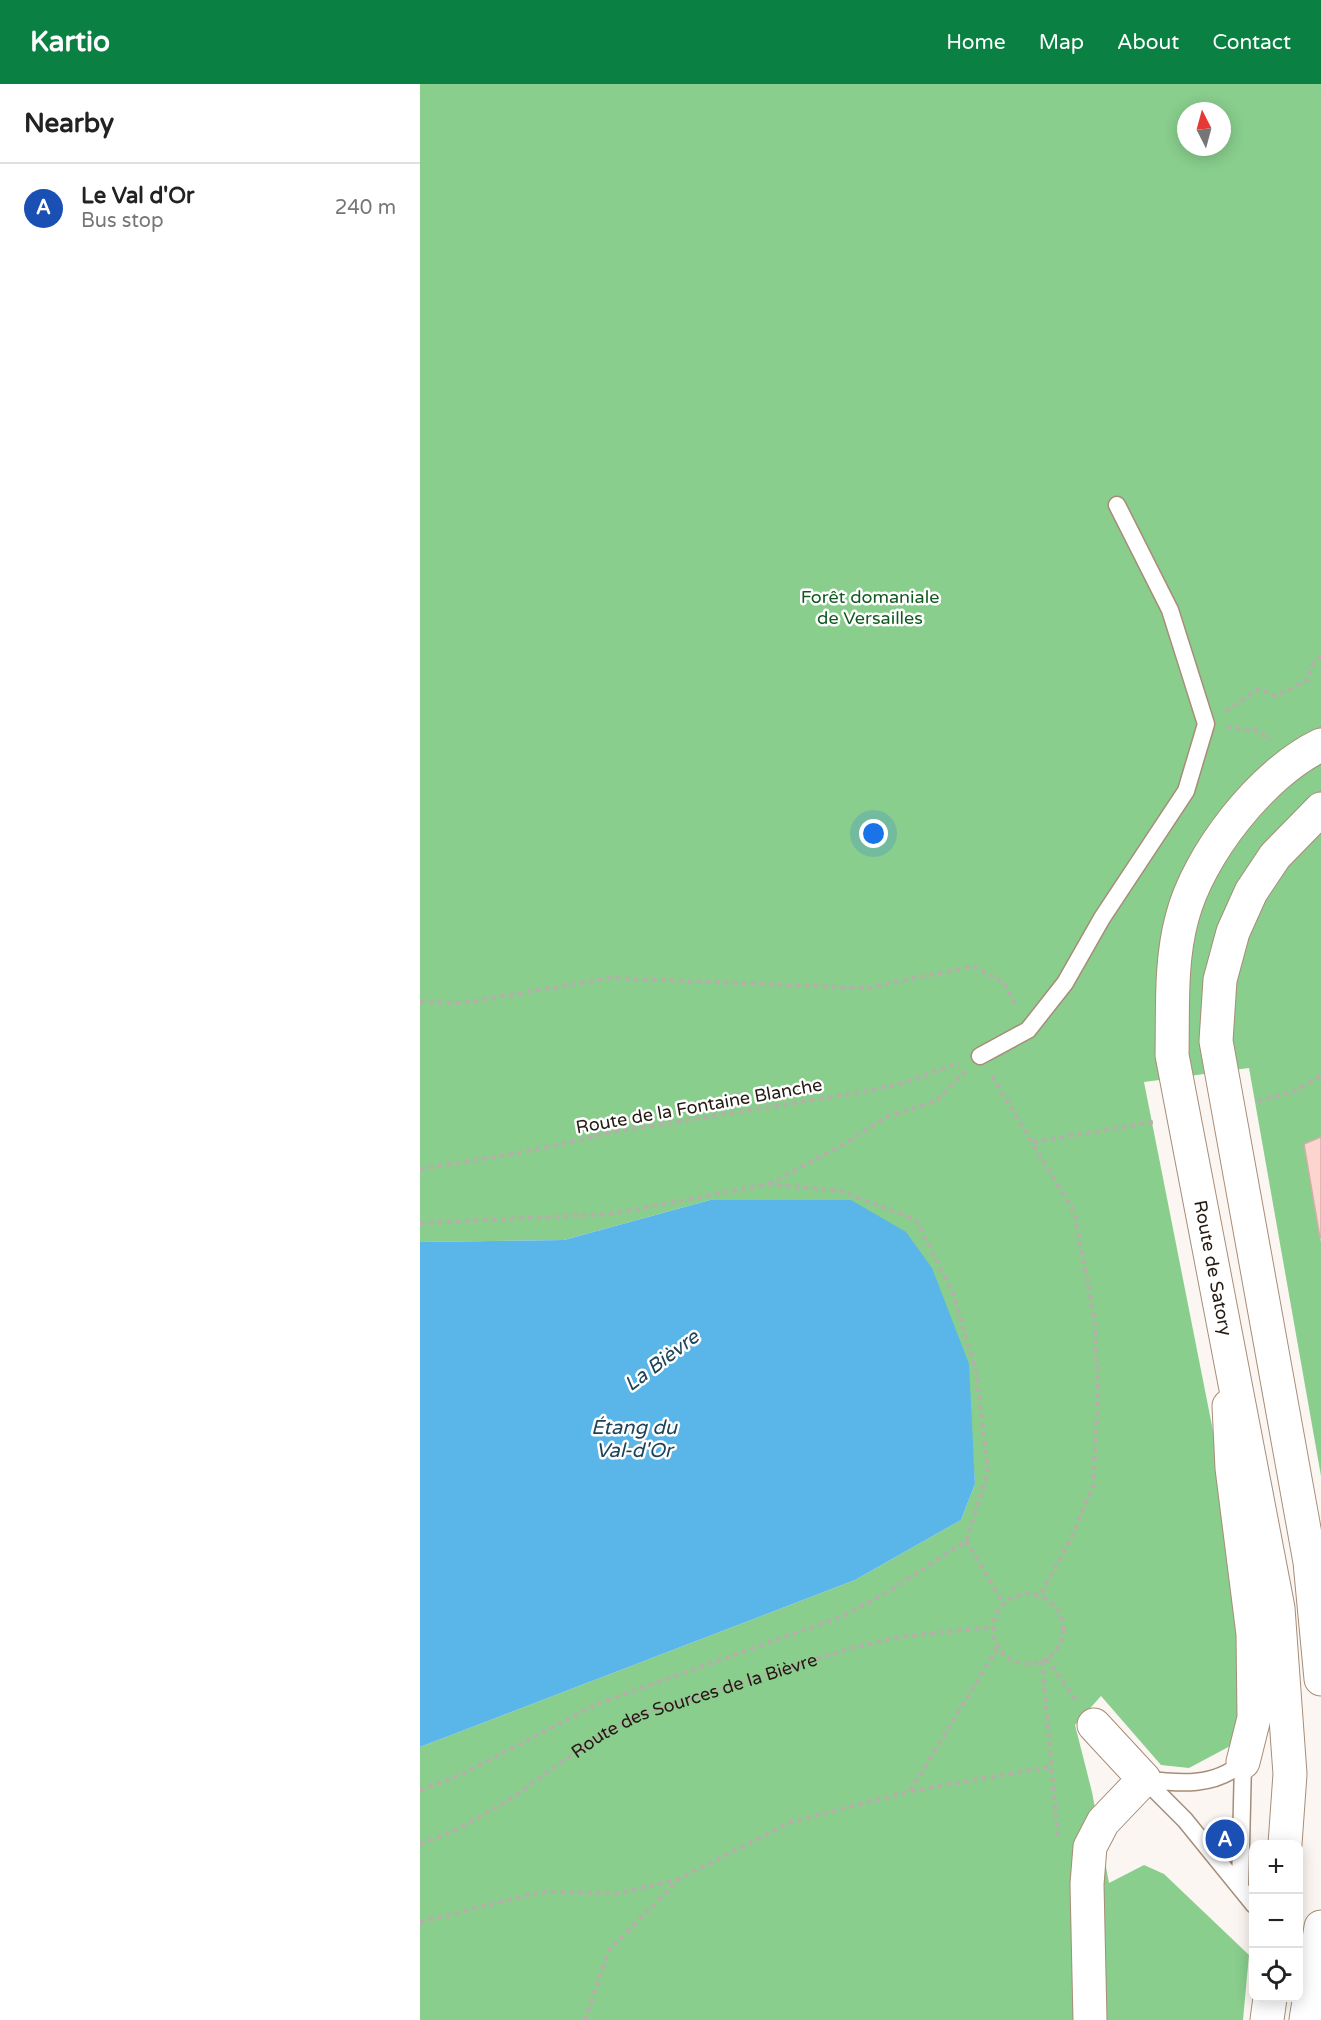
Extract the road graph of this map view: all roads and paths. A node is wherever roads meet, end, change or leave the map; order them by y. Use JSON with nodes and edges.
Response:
{"nodes":[{"id":1,"x":1117,"y":506,"type":"dead end"},
{"id":2,"x":1321,"y":655,"type":"edge"},
{"id":3,"x":1206,"y":724,"type":"junction"},
{"id":4,"x":1310,"y":751,"type":"edge"},
{"id":5,"x":1321,"y":810,"type":"edge"},
{"id":6,"x":420,"y":1002,"type":"edge"},
{"id":7,"x":1028,"y":1030,"type":"junction"},
{"id":8,"x":980,"y":1056,"type":"junction"},
{"id":9,"x":1321,"y":1075,"type":"edge"},
{"id":10,"x":1258,"y":1101,"type":"dead end"},
{"id":11,"x":1155,"y":1121,"type":"dead end"},
{"id":12,"x":1033,"y":1142,"type":"junction"},
{"id":13,"x":420,"y":1169,"type":"edge"},
{"id":14,"x":768,"y":1184,"type":"junction"},
{"id":15,"x":420,"y":1223,"type":"edge"},
{"id":16,"x":1226,"y":1338,"type":"junction"},
{"id":17,"x":966,"y":1541,"type":"junction"},
{"id":18,"x":1041,"y":1596,"type":"junction"},
{"id":19,"x":1004,"y":1604,"type":"junction"},
{"id":20,"x":993,"y":1627,"type":"junction"},
{"id":21,"x":998,"y":1647,"type":"junction"},
{"id":22,"x":1045,"y":1660,"type":"junction"},
{"id":23,"x":1321,"y":1679,"type":"edge"},
{"id":24,"x":1094,"y":1725,"type":"joint"},
{"id":25,"x":1243,"y":1762,"type":"junction"},
{"id":26,"x":1053,"y":1766,"type":"junction"},
{"id":27,"x":1144,"y":1779,"type":"junction"},
{"id":28,"x":420,"y":1790,"type":"edge"},
{"id":29,"x":910,"y":1791,"type":"junction"},
{"id":30,"x":1285,"y":1840,"type":"edge"},
{"id":31,"x":420,"y":1844,"type":"edge"},
{"id":32,"x":1058,"y":1850,"type":"dead end"},
{"id":33,"x":679,"y":1879,"type":"junction"},
{"id":34,"x":1240,"y":1888,"type":"junction"},
{"id":35,"x":1249,"y":1899,"type":"edge"},
{"id":36,"x":420,"y":1922,"type":"edge"},
{"id":37,"x":1321,"y":1928,"type":"edge"},
{"id":38,"x":1269,"y":2002,"type":"edge"},
{"id":39,"x":585,"y":2020,"type":"edge"},
{"id":40,"x":1090,"y":2020,"type":"edge"},
{"id":41,"x":1267,"y":2020,"type":"edge"},
{"id":42,"x":1306,"y":2020,"type":"edge"}],
"edges":[{"from":1,"to":3,"type":"lane"},
{"from":2,"to":3,"type":"path"},
{"from":3,"to":4,"type":"path"},
{"from":3,"to":7,"type":"lane"},
{"from":4,"to":16,"type":"main road","name":"Route de Satory"},
{"from":5,"to":23,"type":"main road"},
{"from":6,"to":7,"type":"path"},
{"from":7,"to":8,"type":"lane"},
{"from":8,"to":12,"type":"path"},
{"from":8,"to":13,"type":"path","name":"Route de la Fontaine Blanche"},
{"from":8,"to":14,"type":"path"},
{"from":9,"to":10,"type":"path"},
{"from":11,"to":12,"type":"path"},
{"from":12,"to":18,"type":"path"},
{"from":14,"to":15,"type":"path"},
{"from":14,"to":17,"type":"path"},
{"from":16,"to":25,"type":"main road"},
{"from":16,"to":30,"type":"main road","name":"Route de Satory"},
{"from":17,"to":19,"type":"path"},
{"from":17,"to":28,"type":"path"},
{"from":18,"to":19,"type":"path"},
{"from":18,"to":22,"type":"path"},
{"from":19,"to":20,"type":"path"},
{"from":20,"to":21,"type":"path"},
{"from":20,"to":31,"type":"path","name":"Route des Sources de la Bièvre"},
{"from":21,"to":22,"type":"path"},
{"from":21,"to":29,"type":"path"},
{"from":22,"to":24,"type":"path"},
{"from":22,"to":26,"type":"path"},
{"from":24,"to":27,"type":"main road"},
{"from":25,"to":27,"type":"lane"},
{"from":25,"to":34,"type":"lane"},
{"from":26,"to":29,"type":"path"},
{"from":26,"to":32,"type":"path"},
{"from":27,"to":34,"type":"lane"},
{"from":27,"to":40,"type":"main road"},
{"from":29,"to":33,"type":"path"},
{"from":33,"to":36,"type":"path"},
{"from":33,"to":39,"type":"path"},
{"from":34,"to":35,"type":"lane"},
{"from":37,"to":42,"type":"main road"},
{"from":38,"to":41,"type":"main road"}]}
